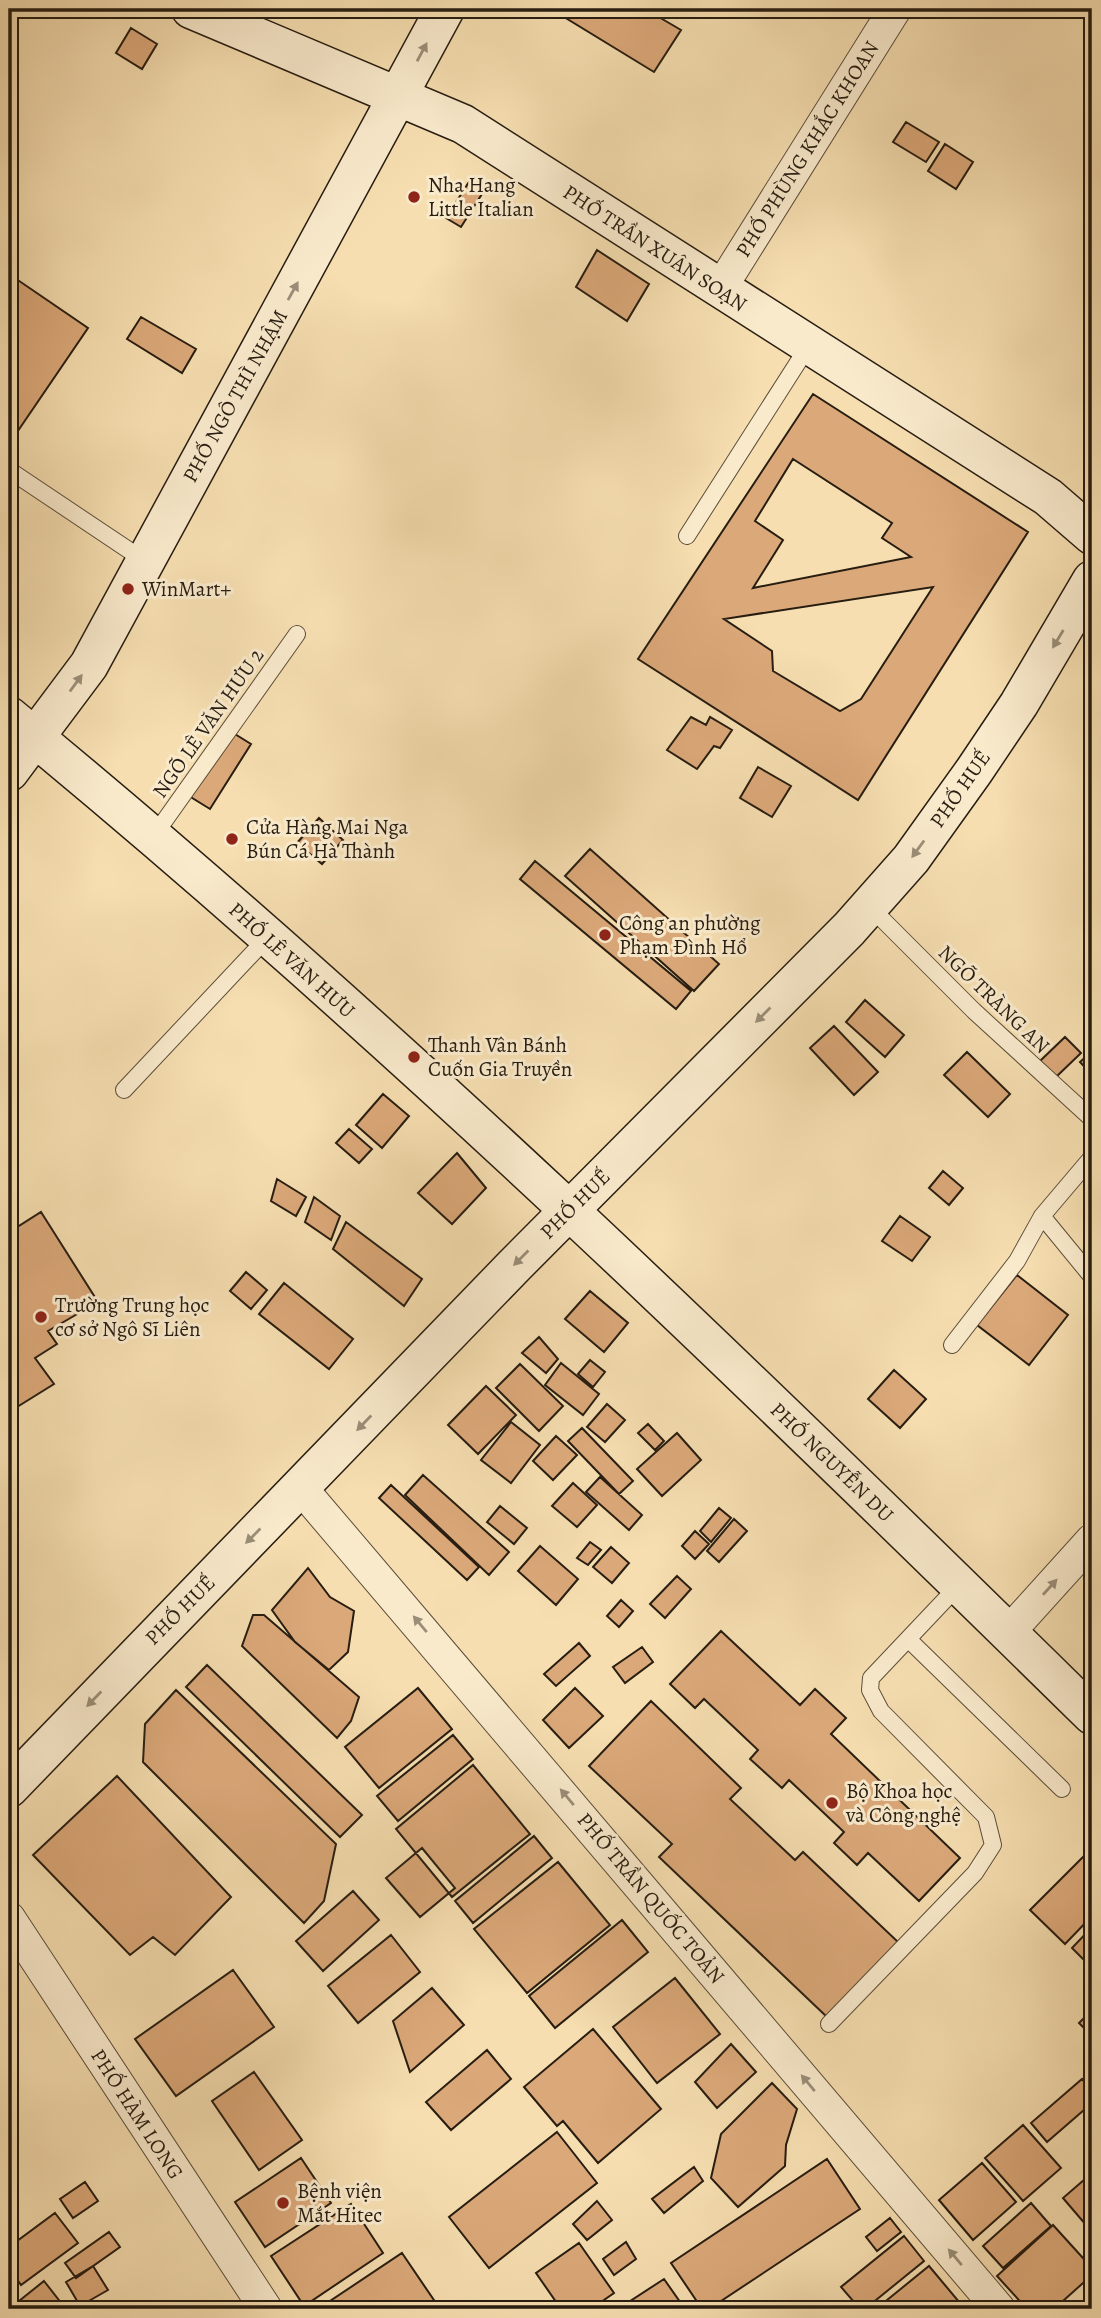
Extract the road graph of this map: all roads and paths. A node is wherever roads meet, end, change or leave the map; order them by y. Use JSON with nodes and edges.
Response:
{"nodes":[{"id":1,"x":191,"y":9,"type":"edge"},
{"id":2,"x":445,"y":9,"type":"edge"},
{"id":3,"x":895,"y":9,"type":"edge"},
{"id":4,"x":400,"y":96,"type":"junction"},
{"id":5,"x":720,"y":289,"type":"junction"},
{"id":6,"x":808,"y":345,"type":"junction"},
{"id":7,"x":9,"y":470,"type":"edge"},
{"id":8,"x":1092,"y":535,"type":"edge"},
{"id":9,"x":687,"y":536,"type":"dead end"},
{"id":10,"x":145,"y":561,"type":"junction"},
{"id":11,"x":1092,"y":580,"type":"edge"},
{"id":12,"x":297,"y":634,"type":"dead end"},
{"id":13,"x":22,"y":727,"type":"edge"},
{"id":14,"x":9,"y":772,"type":"edge"},
{"id":15,"x":153,"y":837,"type":"junction"},
{"id":16,"x":869,"y":906,"type":"junction"},
{"id":17,"x":267,"y":938,"type":"junction"},
{"id":18,"x":124,"y":1090,"type":"dead end"},
{"id":19,"x":1092,"y":1119,"type":"edge"},
{"id":20,"x":1092,"y":1157,"type":"edge"},
{"id":21,"x":569,"y":1210,"type":"junction"},
{"id":22,"x":1042,"y":1216,"type":"junction"},
{"id":23,"x":1092,"y":1277,"type":"edge"},
{"id":24,"x":952,"y":1345,"type":"dead end"},
{"id":25,"x":302,"y":1488,"type":"junction"},
{"id":26,"x":1092,"y":1540,"type":"edge"},
{"id":27,"x":959,"y":1585,"type":"junction"},
{"id":28,"x":1008,"y":1633,"type":"junction"},
{"id":29,"x":908,"y":1639,"type":"junction"},
{"id":30,"x":1092,"y":1716,"type":"edge"},
{"id":31,"x":9,"y":1788,"type":"edge"},
{"id":32,"x":1062,"y":1789,"type":"dead end"},
{"id":33,"x":9,"y":1918,"type":"edge"},
{"id":34,"x":829,"y":2024,"type":"dead end"},
{"id":35,"x":266,"y":2309,"type":"edge"},
{"id":36,"x":999,"y":2309,"type":"edge"}],
"edges":[{"from":1,"to":4,"type":"street","name":"PHỐ TRẦN XUÂN SOẠN"},
{"from":4,"to":2,"type":"street","name":"PHỐ NGÔ THÌ NHẬM","one_way":true},
{"from":3,"to":5,"type":"street","name":"PHỐ PHÙNG KHẮC KHOAN"},
{"from":4,"to":5,"type":"street","name":"PHỐ TRẦN XUÂN SOẠN"},
{"from":10,"to":4,"type":"street","name":"PHỐ NGÔ THÌ NHẬM","one_way":true},
{"from":5,"to":6,"type":"street","name":"PHỐ TRẦN XUÂN SOẠN"},
{"from":6,"to":8,"type":"street","name":"PHỐ TRẦN XUÂN SOẠN"},
{"from":6,"to":9,"type":"lane"},
{"from":7,"to":10,"type":"lane"},
{"from":13,"to":10,"type":"street","name":"PHỐ NGÔ THÌ NHẬM","one_way":true},
{"from":11,"to":16,"type":"street","name":"PHỐ HUẾ","one_way":true},
{"from":12,"to":15,"type":"lane","name":"NGÕ LÊ VĂN HƯU 2"},
{"from":13,"to":14,"type":"street","name":"PHỐ NGÔ THÌ NHẬM"},
{"from":13,"to":15,"type":"street","name":"PHỐ LÊ VĂN HƯU"},
{"from":15,"to":17,"type":"street","name":"PHỐ LÊ VĂN HƯU"},
{"from":16,"to":19,"type":"lane","name":"NGÕ TRÀNG AN"},
{"from":16,"to":21,"type":"street","name":"PHỐ HUẾ","one_way":true},
{"from":17,"to":18,"type":"lane"},
{"from":17,"to":21,"type":"street","name":"PHỐ LÊ VĂN HƯU"},
{"from":20,"to":22,"type":"lane"},
{"from":21,"to":25,"type":"street","name":"PHỐ HUẾ","one_way":true},
{"from":21,"to":27,"type":"street","name":"PHỐ NGUYỄN DU"},
{"from":22,"to":23,"type":"lane"},
{"from":22,"to":24,"type":"lane"},
{"from":25,"to":31,"type":"street","name":"PHỐ HUẾ","one_way":true},
{"from":36,"to":25,"type":"street","name":"PHỐ TRẦN QUỐC TOẢN","one_way":true},
{"from":28,"to":26,"type":"street","one_way":true},
{"from":27,"to":28,"type":"street","name":"PHỐ NGUYỄN DU"},
{"from":27,"to":29,"type":"lane"},
{"from":28,"to":30,"type":"street","name":"PHỐ NGUYỄN DU"},
{"from":29,"to":32,"type":"lane"},
{"from":29,"to":34,"type":"lane"},
{"from":33,"to":35,"type":"street","name":"PHỐ HÀM LONG"}]}
